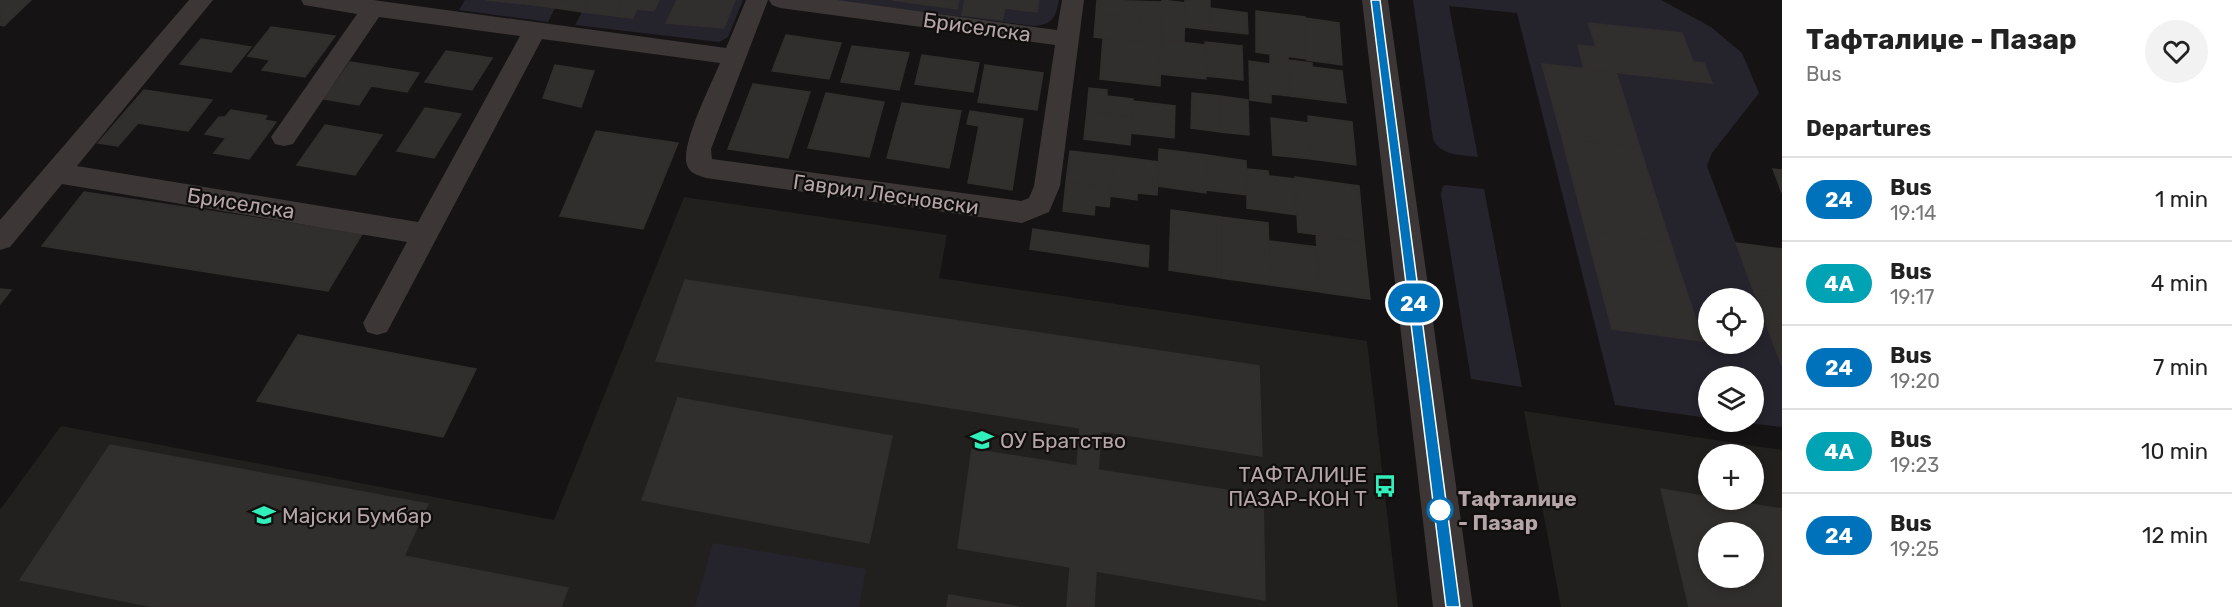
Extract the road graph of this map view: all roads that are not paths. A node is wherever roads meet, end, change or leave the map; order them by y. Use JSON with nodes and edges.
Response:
{"nodes":[{"id":1,"x":202,"y":0,"type":"edge"},
{"id":2,"x":312,"y":0,"type":"edge"},
{"id":3,"x":757,"y":0,"type":"edge"},
{"id":4,"x":780,"y":0,"type":"edge"},
{"id":5,"x":1073,"y":0,"type":"edge"},
{"id":6,"x":1375,"y":0,"type":"edge"},
{"id":7,"x":373,"y":8,"type":"junction"},
{"id":8,"x":535,"y":30,"type":"junction"},
{"id":9,"x":1067,"y":39,"type":"junction"},
{"id":10,"x":734,"y":57,"type":"junction"},
{"id":11,"x":284,"y":137,"type":"dead end"},
{"id":12,"x":57,"y":173,"type":"junction"},
{"id":13,"x":425,"y":234,"type":"junction"},
{"id":14,"x":0,"y":239,"type":"edge"},
{"id":15,"x":377,"y":323,"type":"dead end"},
{"id":16,"x":1453,"y":607,"type":"edge"}],
"edges":[{"from":1,"to":12,"type":"street"},
{"from":2,"to":7,"type":"street"},
{"from":3,"to":10,"type":"street","name":"Гаврил Лесновски"},
{"from":4,"to":9,"type":"street","name":"Бриселска"},
{"from":5,"to":9,"type":"street","name":"Гаврил Лесновски"},
{"from":6,"to":16,"type":"street"},
{"from":7,"to":8,"type":"street"},
{"from":7,"to":11,"type":"street"},
{"from":8,"to":10,"type":"street"},
{"from":8,"to":13,"type":"street"},
{"from":9,"to":10,"type":"street","name":"Гаврил Лесновски"},
{"from":12,"to":13,"type":"street","name":"Бриселска"},
{"from":12,"to":14,"type":"street"},
{"from":13,"to":15,"type":"street"}]}
